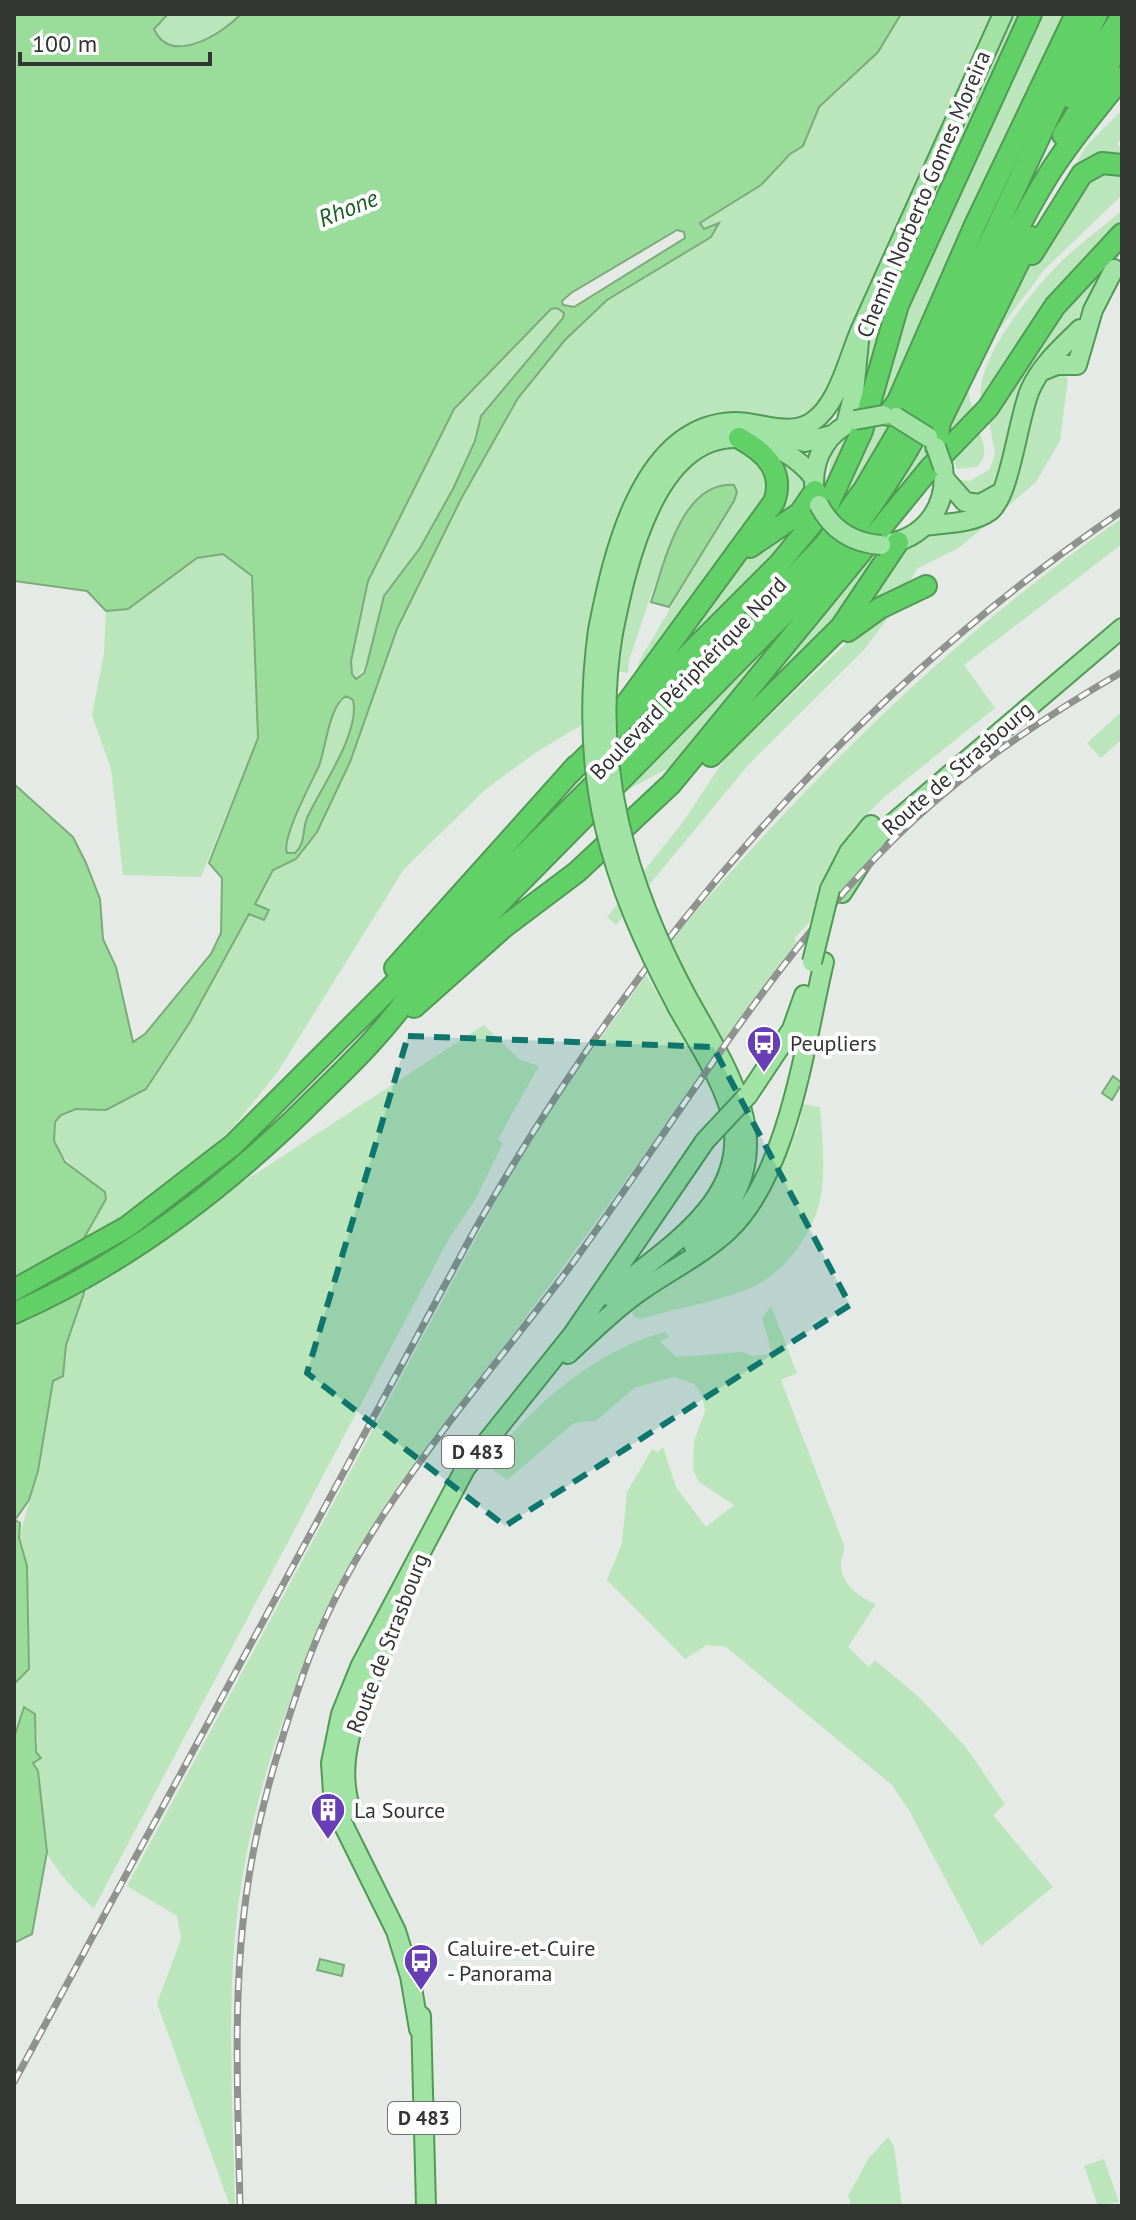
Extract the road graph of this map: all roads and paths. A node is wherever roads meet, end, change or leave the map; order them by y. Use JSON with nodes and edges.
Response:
{"nodes":[{"id":1,"x":1003,"y":14,"type":"edge"},
{"id":2,"x":1031,"y":14,"type":"edge"},
{"id":3,"x":1076,"y":14,"type":"edge"},
{"id":4,"x":1085,"y":14,"type":"edge"},
{"id":5,"x":1097,"y":14,"type":"edge"},
{"id":6,"x":1107,"y":14,"type":"edge"},
{"id":7,"x":1116,"y":14,"type":"edge"},
{"id":8,"x":1122,"y":16,"type":"edge"},
{"id":9,"x":1122,"y":28,"type":"edge"},
{"id":10,"x":1122,"y":43,"type":"edge"},
{"id":11,"x":1122,"y":84,"type":"edge"},
{"id":12,"x":1083,"y":127,"type":"junction"},
{"id":13,"x":1036,"y":147,"type":"junction"},
{"id":14,"x":1122,"y":165,"type":"edge"},
{"id":15,"x":1050,"y":172,"type":"junction"},
{"id":16,"x":1122,"y":234,"type":"edge"},
{"id":17,"x":1118,"y":264,"type":"edge"},
{"id":18,"x":996,"y":307,"type":"junction"},
{"id":19,"x":860,"y":331,"type":"junction"},
{"id":20,"x":1072,"y":356,"type":"junction"},
{"id":21,"x":889,"y":416,"type":"junction"},
{"id":22,"x":845,"y":426,"type":"junction"},
{"id":23,"x":744,"y":431,"type":"junction"},
{"id":24,"x":932,"y":442,"type":"junction"},
{"id":25,"x":944,"y":473,"type":"junction"},
{"id":26,"x":1005,"y":484,"type":"junction"},
{"id":27,"x":816,"y":491,"type":"junction"},
{"id":28,"x":924,"y":526,"type":"junction"},
{"id":29,"x":889,"y":543,"type":"junction"},
{"id":30,"x":731,"y":565,"type":"junction"},
{"id":31,"x":926,"y":586,"type":"dead end"},
{"id":32,"x":606,"y":632,"type":"junction"},
{"id":33,"x":1117,"y":632,"type":"edge"},
{"id":34,"x":763,"y":704,"type":"junction"},
{"id":35,"x":567,"y":776,"type":"junction"},
{"id":36,"x":671,"y":784,"type":"junction"},
{"id":37,"x":620,"y":834,"type":"junction"},
{"id":38,"x":373,"y":1002,"type":"junction"},
{"id":39,"x":683,"y":1003,"type":"junction"},
{"id":40,"x":804,"y":1019,"type":"junction"},
{"id":41,"x":391,"y":1023,"type":"junction"},
{"id":42,"x":14,"y":1290,"type":"edge"},
{"id":43,"x":639,"y":1292,"type":"junction"},
{"id":44,"x":14,"y":1313,"type":"edge"},
{"id":45,"x":573,"y":1334,"type":"junction"},
{"id":46,"x":536,"y":1383,"type":"junction"},
{"id":47,"x":426,"y":2206,"type":"edge"}],
"edges":[{"from":1,"to":19,"type":"main road","name":"Chemin Norberto Gomes Moreira"},
{"from":2,"to":35,"type":"highway"},
{"from":3,"to":13,"type":"highway"},
{"from":3,"to":21,"type":"highway"},
{"from":4,"to":13,"type":"highway"},
{"from":5,"to":13,"type":"highway"},
{"from":6,"to":13,"type":"highway"},
{"from":7,"to":13,"type":"highway"},
{"from":8,"to":13,"type":"highway"},
{"from":9,"to":13,"type":"highway"},
{"from":10,"to":15,"type":"highway"},
{"from":11,"to":12,"type":"highway","name":"Boulevard Périphérique Nord"},
{"from":12,"to":15,"type":"highway","name":"Boulevard Périphérique Nord"},
{"from":12,"to":18,"type":"highway"},
{"from":13,"to":38,"type":"highway","name":"Boulevard Périphérique Nord"},
{"from":14,"to":18,"type":"highway"},
{"from":15,"to":41,"type":"highway","name":"Boulevard Périphérique Nord"},
{"from":16,"to":36,"type":"highway"},
{"from":17,"to":20,"type":"main road"},
{"from":17,"to":20,"type":"main road"},
{"from":18,"to":24,"type":"highway"},
{"from":19,"to":22,"type":"main road","name":"Chemin Norberto Gomes Moreira"},
{"from":19,"to":23,"type":"main road"},
{"from":20,"to":26,"type":"main road"},
{"from":21,"to":22,"type":"main road","bridge":true},
{"from":21,"to":24,"type":"main road","bridge":true},
{"from":22,"to":23,"type":"main road"},
{"from":22,"to":27,"type":"main road"},
{"from":23,"to":27,"type":"main road"},
{"from":23,"to":30,"type":"highway"},
{"from":23,"to":32,"type":"main road"},
{"from":24,"to":25,"type":"main road","bridge":true},
{"from":25,"to":26,"type":"main road"},
{"from":25,"to":28,"type":"main road"},
{"from":26,"to":28,"type":"main road"},
{"from":27,"to":29,"type":"main road","bridge":true},
{"from":27,"to":30,"type":"highway"},
{"from":28,"to":29,"type":"main road"},
{"from":29,"to":34,"type":"highway"},
{"from":30,"to":35,"type":"highway"},
{"from":31,"to":34,"type":"highway"},
{"from":32,"to":37,"type":"main road","bridge":true},
{"from":32,"to":39,"type":"main road","bridge":true},
{"from":33,"to":40,"type":"main road","name":"Route de Strasbourg","bridge":true},
{"from":34,"to":36,"type":"highway"},
{"from":35,"to":38,"type":"highway"},
{"from":36,"to":37,"type":"highway"},
{"from":37,"to":39,"type":"main road","bridge":true},
{"from":37,"to":41,"type":"highway"},
{"from":38,"to":42,"type":"highway","name":"Boulevard Périphérique Nord"},
{"from":39,"to":43,"type":"main road"},
{"from":39,"to":45,"type":"main road"},
{"from":40,"to":43,"type":"main road","name":"Route de Strasbourg","number":"D 483"},
{"from":40,"to":45,"type":"main road","name":"Route de Strasbourg","bridge":true},
{"from":41,"to":44,"type":"highway","name":"Boulevard Périphérique Nord"},
{"from":43,"to":46,"type":"main road","name":"Route de Strasbourg","number":"D 483"},
{"from":45,"to":46,"type":"main road","name":"Route de Strasbourg"},
{"from":46,"to":47,"type":"main road","name":"Route de Strasbourg","number":"D 483"}]}
